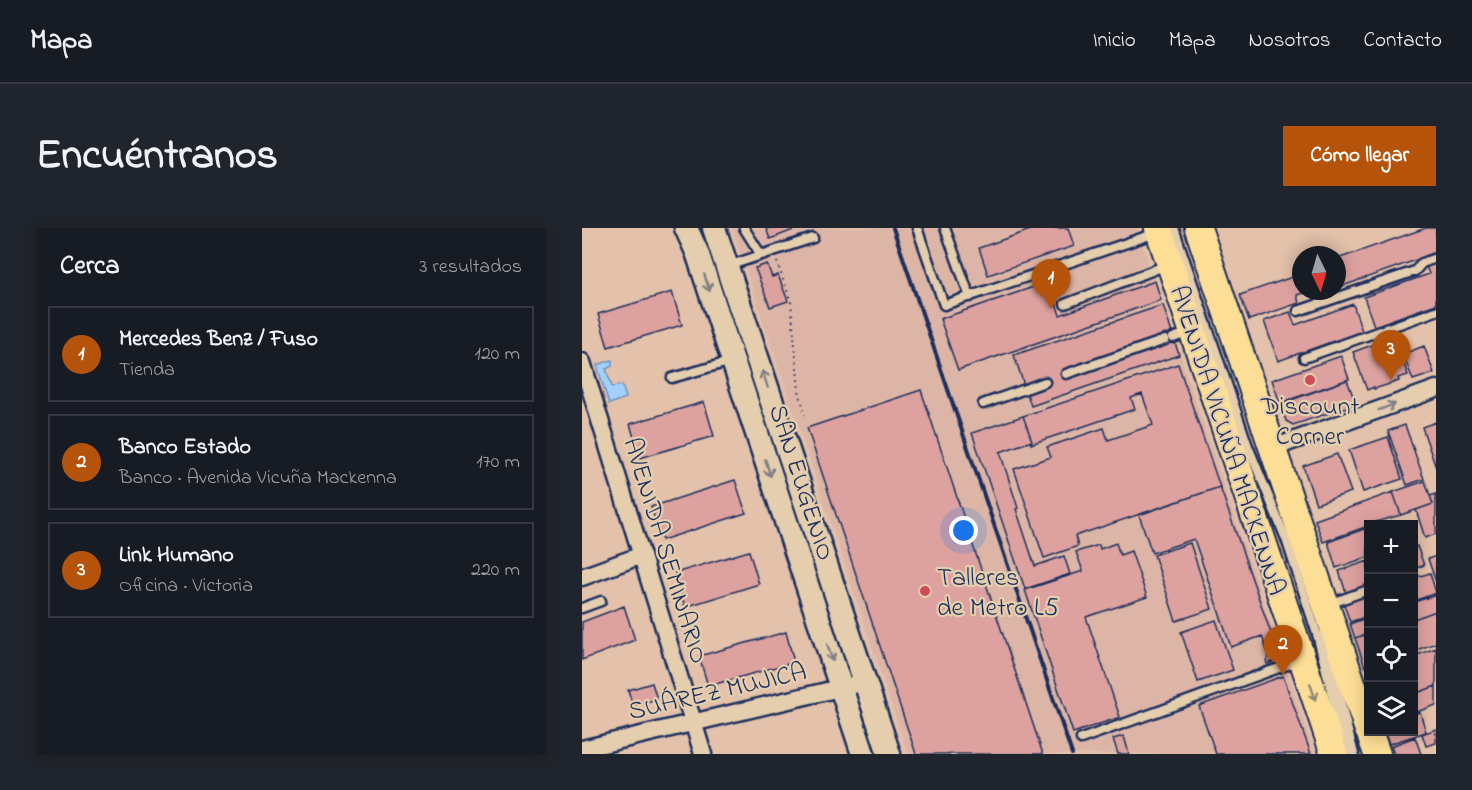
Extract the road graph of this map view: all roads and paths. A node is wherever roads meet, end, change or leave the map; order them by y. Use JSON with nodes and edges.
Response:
{"nodes":[{"id":1,"x":686,"y":228,"type":"edge"},
{"id":2,"x":714,"y":228,"type":"edge"},
{"id":3,"x":744,"y":228,"type":"edge"},
{"id":4,"x":917,"y":228,"type":"edge"},
{"id":5,"x":945,"y":228,"type":"edge"},
{"id":6,"x":1198,"y":228,"type":"edge"},
{"id":7,"x":1164,"y":229,"type":"edge"},
{"id":8,"x":813,"y":238,"type":"dead end"},
{"id":9,"x":773,"y":251,"type":"junction"},
{"id":10,"x":761,"y":255,"type":"junction"},
{"id":11,"x":1436,"y":258,"type":"edge"},
{"id":12,"x":1170,"y":264,"type":"junction"},
{"id":13,"x":727,"y":267,"type":"junction"},
{"id":14,"x":970,"y":297,"type":"junction"},
{"id":15,"x":1065,"y":304,"type":"dead end"},
{"id":16,"x":1298,"y":311,"type":"dead end"},
{"id":17,"x":1436,"y":311,"type":"edge"},
{"id":18,"x":747,"y":325,"type":"junction"},
{"id":19,"x":723,"y":331,"type":"junction"},
{"id":20,"x":1177,"y":336,"type":"junction"},
{"id":21,"x":1304,"y":358,"type":"dead end"},
{"id":22,"x":733,"y":361,"type":"junction"},
{"id":23,"x":582,"y":362,"type":"edge"},
{"id":24,"x":1066,"y":374,"type":"dead end"},
{"id":25,"x":672,"y":378,"type":"dead end"},
{"id":26,"x":1045,"y":382,"type":"dead end"},
{"id":27,"x":1436,"y":390,"type":"edge"},
{"id":28,"x":983,"y":404,"type":"dead end"},
{"id":29,"x":805,"y":415,"type":"dead end"},
{"id":30,"x":1250,"y":444,"type":"junction"},
{"id":31,"x":1271,"y":476,"type":"dead end"},
{"id":32,"x":817,"y":537,"type":"junction"},
{"id":33,"x":794,"y":545,"type":"junction"},
{"id":34,"x":642,"y":555,"type":"junction"},
{"id":35,"x":582,"y":577,"type":"edge"},
{"id":36,"x":1364,"y":591,"type":"edge"},
{"id":37,"x":601,"y":601,"type":"dead end"},
{"id":38,"x":1326,"y":605,"type":"junction"},
{"id":39,"x":582,"y":608,"type":"edge"},
{"id":40,"x":1302,"y":659,"type":"junction"},
{"id":41,"x":865,"y":682,"type":"junction"},
{"id":42,"x":841,"y":687,"type":"junction"},
{"id":43,"x":1364,"y":716,"type":"edge"},
{"id":44,"x":693,"y":721,"type":"junction"},
{"id":45,"x":1371,"y":736,"type":"edge"},
{"id":46,"x":1081,"y":739,"type":"dead end"},
{"id":47,"x":582,"y":749,"type":"edge"},
{"id":48,"x":600,"y":749,"type":"edge"},
{"id":49,"x":703,"y":754,"type":"edge"},
{"id":50,"x":863,"y":754,"type":"edge"},
{"id":51,"x":889,"y":754,"type":"edge"},
{"id":52,"x":1334,"y":754,"type":"edge"},
{"id":53,"x":1347,"y":754,"type":"edge"},
{"id":54,"x":1354,"y":754,"type":"edge"},
{"id":55,"x":1377,"y":754,"type":"edge"}],
"edges":[{"from":1,"to":19,"type":"main road","name":"SAN EUGENIO","one_way":true},
{"from":2,"to":13,"type":"main road","name":"SAN EUGENIO"},
{"from":3,"to":10,"type":"lane"},
{"from":4,"to":14,"type":"lane"},
{"from":5,"to":14,"type":"lane"},
{"from":6,"to":30,"type":"main road","name":"AVENIDA VICUÑA MACKENNA"},
{"from":7,"to":12,"type":"main road","name":"AVENIDA VICUÑA MACKENNA"},
{"from":7,"to":14,"type":"lane"},
{"from":7,"to":30,"type":"lane"},
{"from":8,"to":9,"type":"lane"},
{"from":9,"to":10,"type":"lane"},
{"from":9,"to":29,"type":"path"},
{"from":10,"to":13,"type":"lane"},
{"from":11,"to":16,"type":"lane"},
{"from":12,"to":15,"type":"lane"},
{"from":12,"to":20,"type":"main road","name":"AVENIDA VICUÑA MACKENNA"},
{"from":13,"to":18,"type":"main road","name":"SAN EUGENIO"},
{"from":17,"to":21,"type":"lane"},
{"from":18,"to":19,"type":"main road"},
{"from":32,"to":18,"type":"main road","name":"SAN EUGENIO","one_way":true},
{"from":19,"to":22,"type":"main road","name":"SAN EUGENIO"},
{"from":20,"to":24,"type":"lane"},
{"from":20,"to":30,"type":"main road","name":"AVENIDA VICUÑA MACKENNA"},
{"from":22,"to":25,"type":"lane"},
{"from":22,"to":33,"type":"main road","name":"SAN EUGENIO","one_way":true},
{"from":23,"to":34,"type":"street","name":"AVENIDA SEMINARIO"},
{"from":26,"to":28,"type":"lane"},
{"from":30,"to":27,"type":"street","one_way":true},
{"from":30,"to":38,"type":"main road","name":"AVENIDA VICUÑA MACKENNA"},
{"from":30,"to":40,"type":"main road","name":"AVENIDA VICUÑA MACKENNA"},
{"from":30,"to":53,"type":"lane"},
{"from":31,"to":54,"type":"lane"},
{"from":32,"to":33,"type":"main road"},
{"from":32,"to":41,"type":"main road","name":"SAN EUGENIO"},
{"from":33,"to":42,"type":"main road","name":"SAN EUGENIO","one_way":true},
{"from":34,"to":35,"type":"street"},
{"from":34,"to":44,"type":"street","name":"AVENIDA SEMINARIO"},
{"from":36,"to":38,"type":"lane"},
{"from":37,"to":39,"type":"lane"},
{"from":38,"to":43,"type":"main road","name":"AVENIDA VICUÑA MACKENNA"},
{"from":40,"to":46,"type":"lane"},
{"from":40,"to":52,"type":"main road","name":"AVENIDA VICUÑA MACKENNA","one_way":true},
{"from":41,"to":42,"type":"street","name":"SUÁREZ MUJICA"},
{"from":41,"to":51,"type":"main road","name":"SAN EUGENIO"},
{"from":42,"to":44,"type":"street","name":"SUÁREZ MUJICA"},
{"from":42,"to":50,"type":"main road","name":"SAN EUGENIO"},
{"from":44,"to":48,"type":"street","name":"SUÁREZ MUJICA"},
{"from":44,"to":49,"type":"street","name":"AVENIDA SEMINARIO"},
{"from":45,"to":55,"type":"main road","name":"AVENIDA VICUÑA MACKENNA"},
{"from":47,"to":48,"type":"street","name":"SUÁREZ MUJICA"}]}
